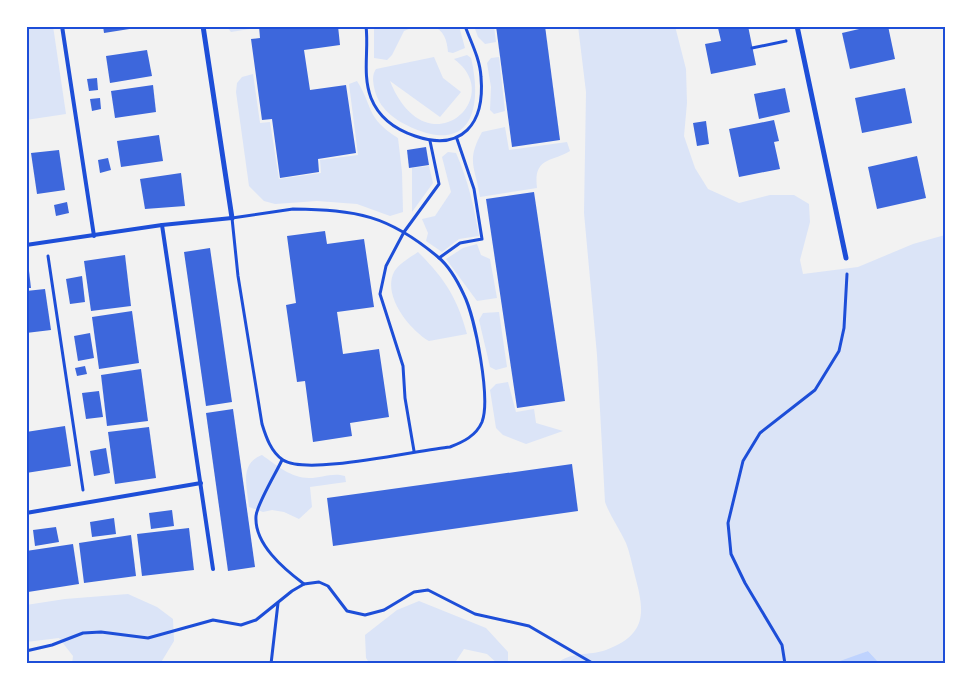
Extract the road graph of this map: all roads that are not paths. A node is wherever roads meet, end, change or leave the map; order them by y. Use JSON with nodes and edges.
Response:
{"nodes":[{"id":1,"x":62,"y":26,"type":"edge"},
{"id":2,"x":203,"y":26,"type":"edge"},
{"id":3,"x":797,"y":26,"type":"edge"},
{"id":4,"x":232,"y":218,"type":"joint"},
{"id":5,"x":162,"y":225,"type":"junction"},
{"id":6,"x":94,"y":236,"type":"junction"},
{"id":7,"x":26,"y":245,"type":"edge"},
{"id":8,"x":846,"y":258,"type":"dead end"},
{"id":9,"x":201,"y":483,"type":"junction"},
{"id":10,"x":26,"y":513,"type":"edge"},
{"id":11,"x":213,"y":570,"type":"dead end"}],
"edges":[{"from":1,"to":6,"type":"lane"},
{"from":2,"to":4,"type":"street"},
{"from":3,"to":8,"type":"street"},
{"from":4,"to":5,"type":"lane"},
{"from":5,"to":6,"type":"lane"},
{"from":5,"to":9,"type":"lane"},
{"from":6,"to":7,"type":"lane"},
{"from":9,"to":10,"type":"lane"},
{"from":9,"to":11,"type":"lane"}]}
